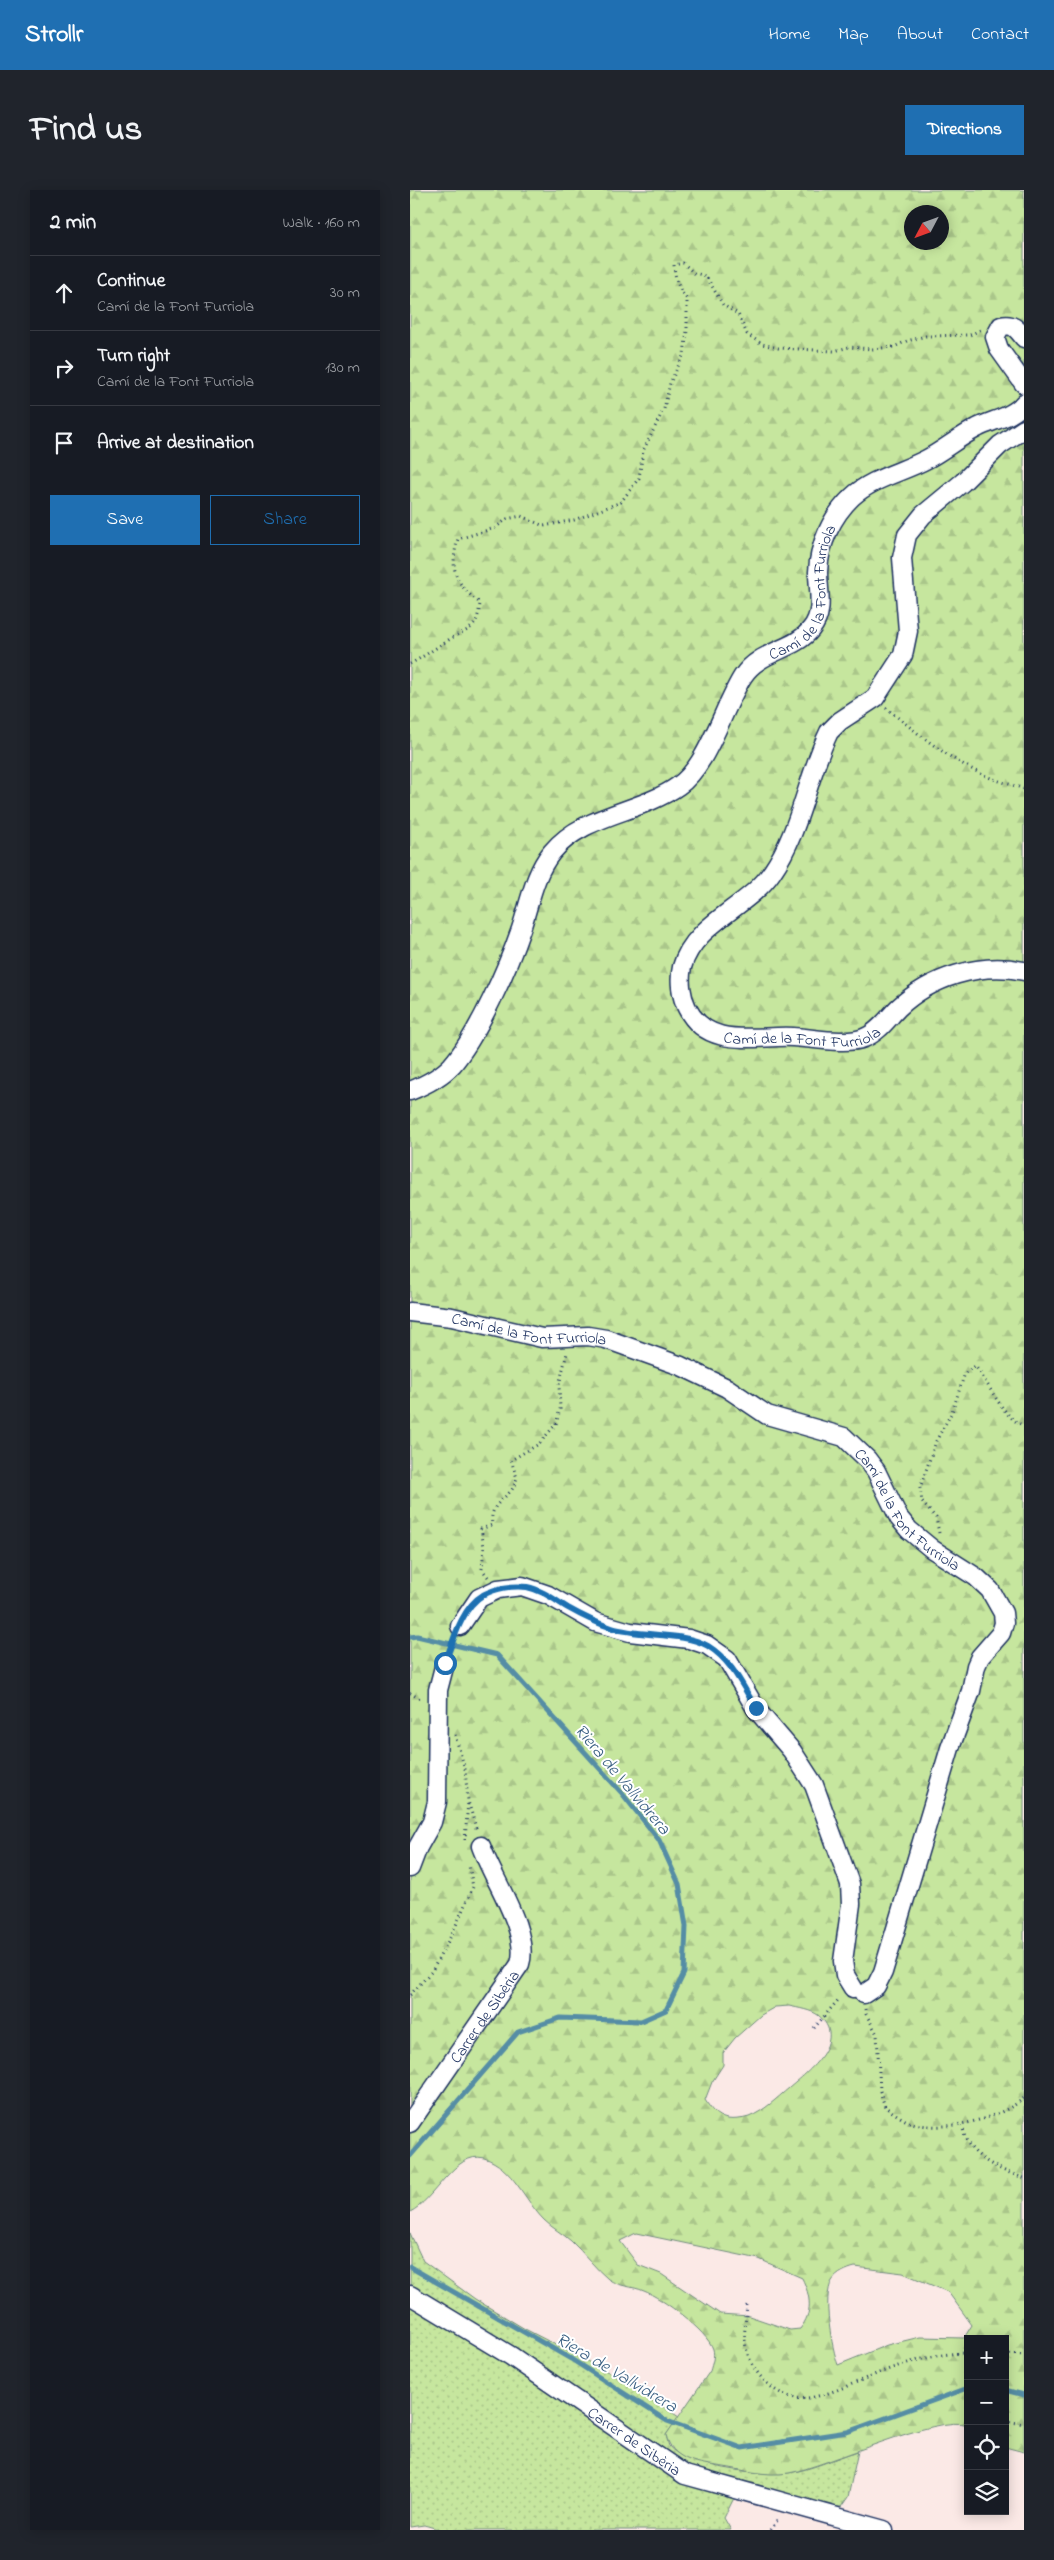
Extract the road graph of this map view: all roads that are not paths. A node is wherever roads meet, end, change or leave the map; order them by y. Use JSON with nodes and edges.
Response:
{"nodes":[{"id":1,"x":1024,"y":338,"type":"edge"},
{"id":2,"x":1024,"y":384,"type":"edge"},
{"id":3,"x":1024,"y":403,"type":"edge"},
{"id":4,"x":1024,"y":429,"type":"edge"},
{"id":5,"x":1024,"y":971,"type":"edge"},
{"id":6,"x":410,"y":1090,"type":"edge"},
{"id":7,"x":410,"y":1312,"type":"edge"},
{"id":8,"x":460,"y":1626,"type":"dead end"},
{"id":9,"x":445,"y":1663,"type":"dead end"},
{"id":10,"x":473,"y":1846,"type":"road end"},
{"id":11,"x":410,"y":1868,"type":"edge"},
{"id":12,"x":410,"y":2122,"type":"edge"},
{"id":13,"x":410,"y":2295,"type":"edge"},
{"id":14,"x":853,"y":2526,"type":"edge"},
{"id":15,"x":884,"y":2530,"type":"edge"}],
"edges":[{"from":1,"to":2,"type":"street"},
{"from":3,"to":6,"type":"street","name":"Camí de la Font Furriola"},
{"from":4,"to":5,"type":"street","name":"Camí de la Font Furriola"},
{"from":7,"to":8,"type":"street","name":"Camí de la Font Furriola"},
{"from":9,"to":11,"type":"street"},
{"from":10,"to":12,"type":"street","name":"Carrer de Sibèria"},
{"from":13,"to":14,"type":"street","name":"Carrer de Sibèria"},
{"from":14,"to":15,"type":"street","name":"Carrer de Sibèria"}]}
